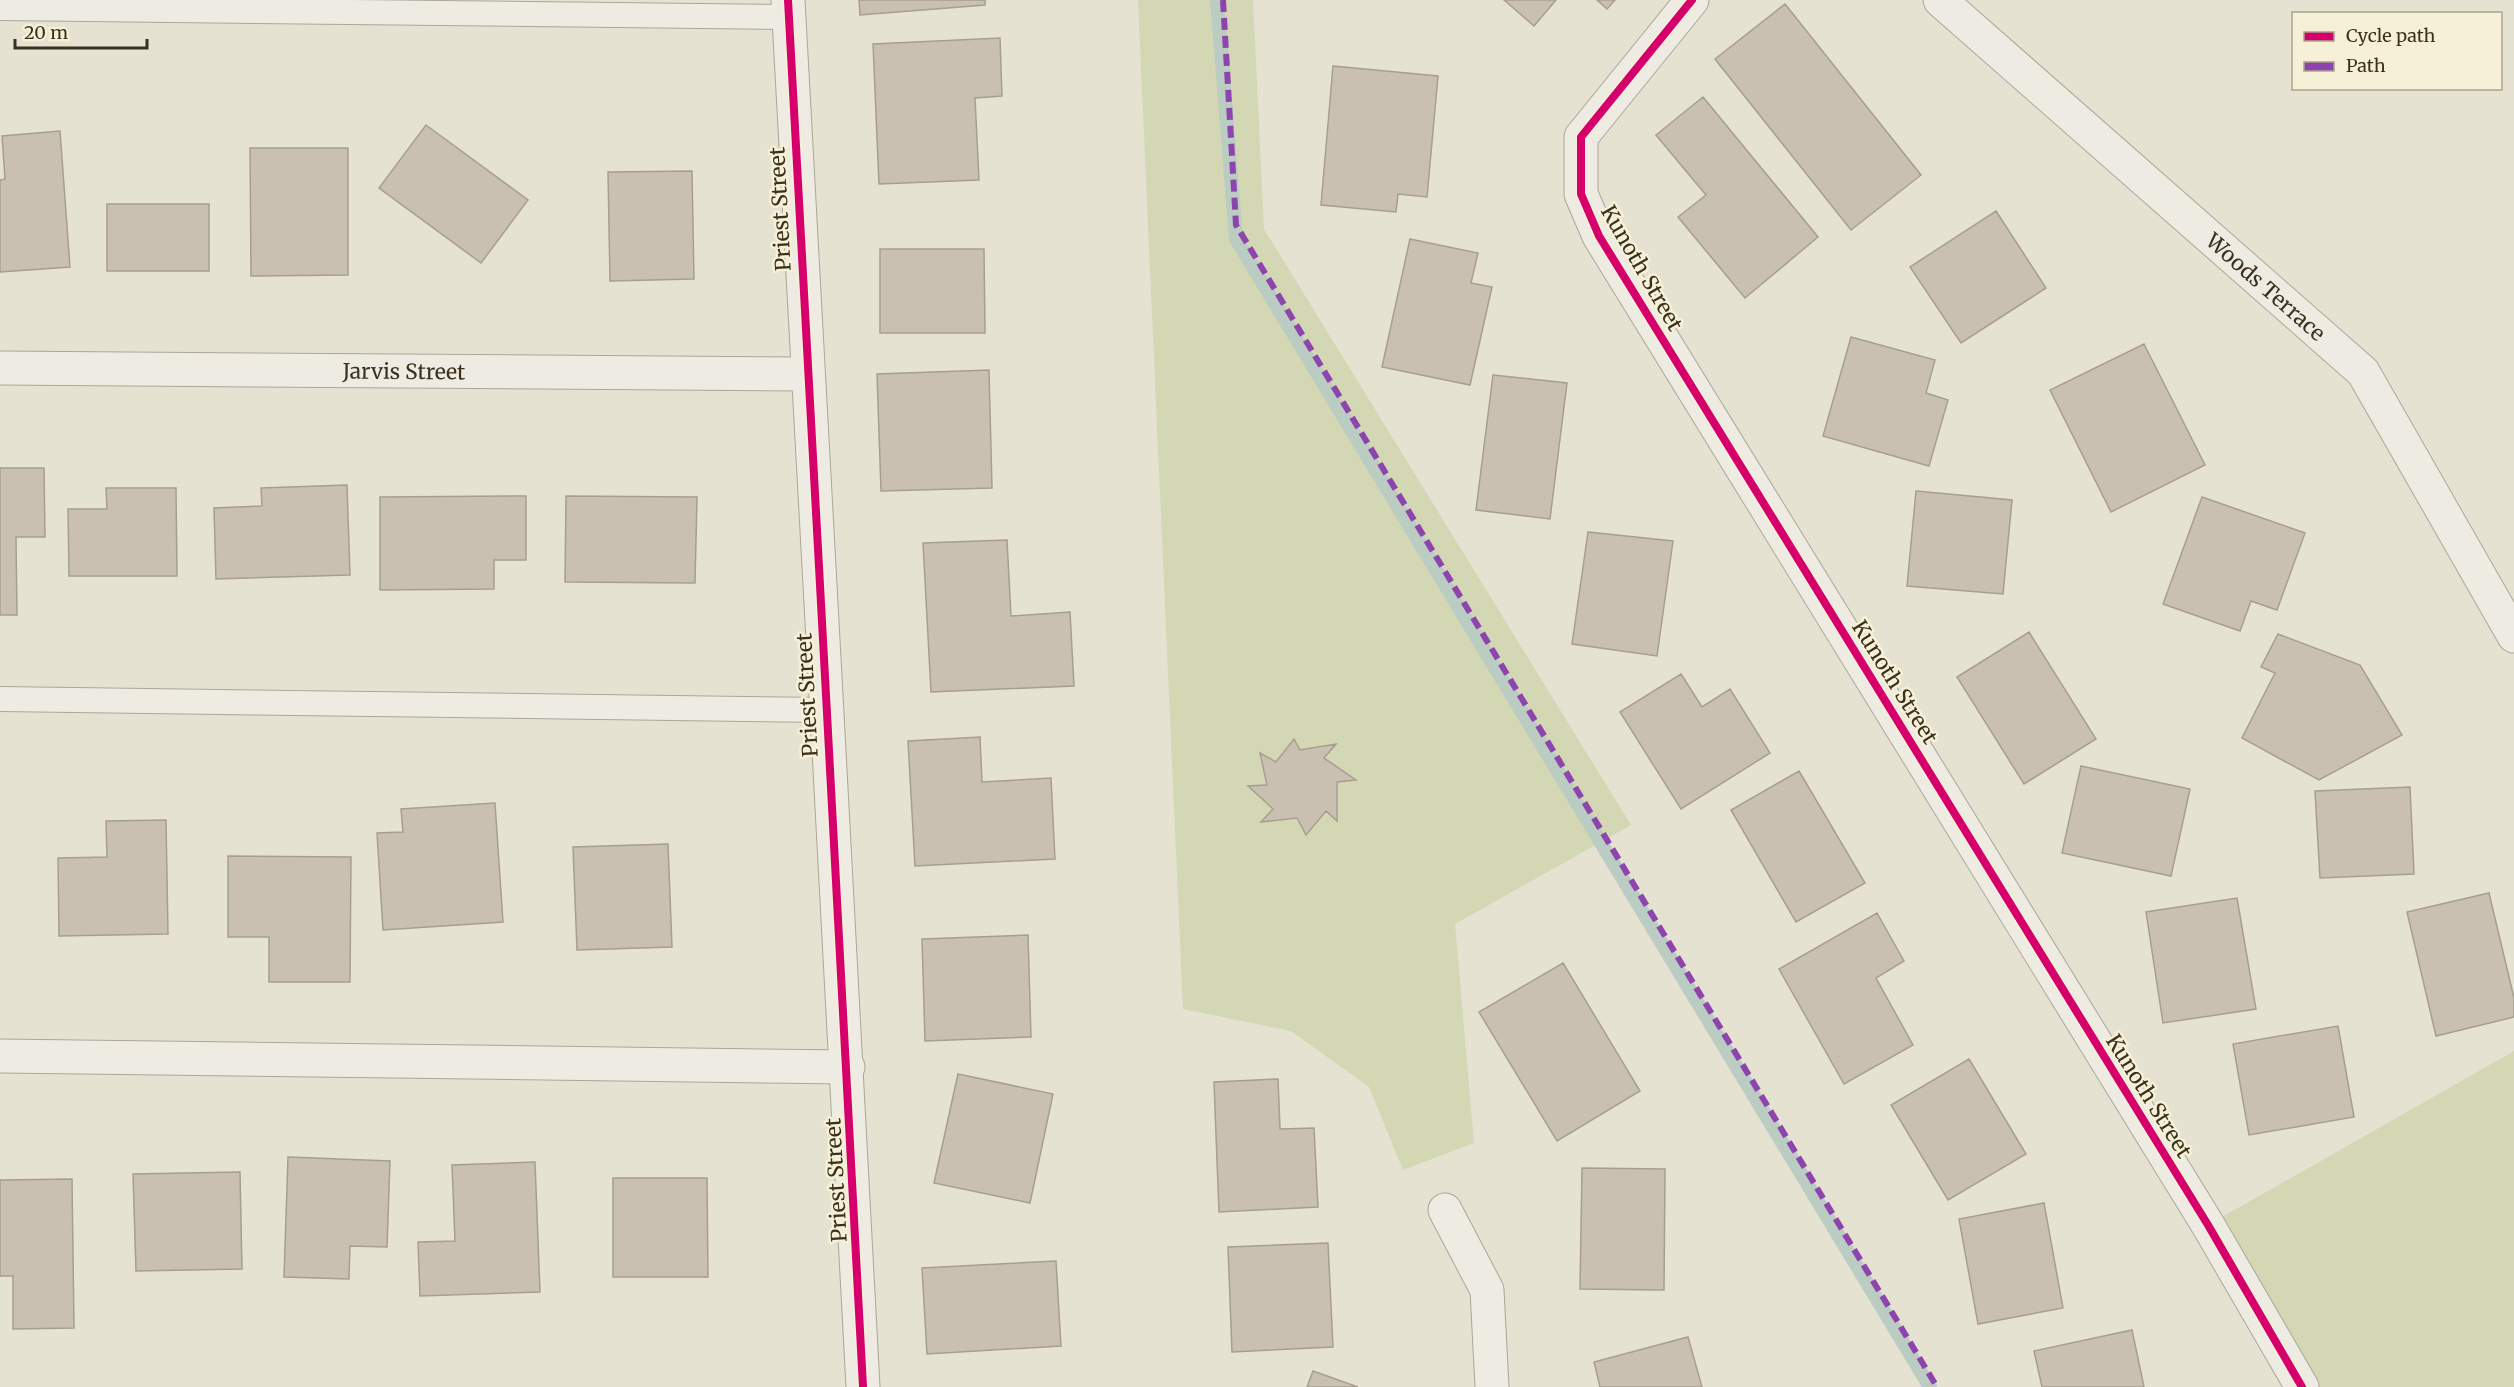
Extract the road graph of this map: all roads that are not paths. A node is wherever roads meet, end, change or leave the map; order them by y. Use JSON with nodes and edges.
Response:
{"nodes":[{"id":1,"x":1692,"y":0,"type":"edge"},
{"id":2,"x":1940,"y":0,"type":"edge"},
{"id":3,"x":0,"y":8,"type":"edge"},
{"id":4,"x":788,"y":9,"type":"edge"},
{"id":5,"x":0,"y":368,"type":"edge"},
{"id":6,"x":806,"y":374,"type":"junction"},
{"id":7,"x":2514,"y":636,"type":"edge"},
{"id":8,"x":0,"y":699,"type":"edge"},
{"id":9,"x":826,"y":710,"type":"junction"},
{"id":10,"x":0,"y":1056,"type":"edge"},
{"id":11,"x":848,"y":1067,"type":"junction"},
{"id":12,"x":1445,"y":1210,"type":"dead end"},
{"id":13,"x":863,"y":1387,"type":"edge"},
{"id":14,"x":1492,"y":1387,"type":"edge"},
{"id":15,"x":2302,"y":1387,"type":"edge"}],
"edges":[{"from":1,"to":15,"type":"street","name":"Kunoth Street"},
{"from":2,"to":7,"type":"street","name":"Woods Terrace"},
{"from":3,"to":4,"type":"lane"},
{"from":4,"to":6,"type":"street","name":"Priest Street"},
{"from":5,"to":6,"type":"street","name":"Jarvis Street"},
{"from":6,"to":9,"type":"street","name":"Priest Street"},
{"from":8,"to":9,"type":"lane"},
{"from":9,"to":11,"type":"street","name":"Priest Street"},
{"from":10,"to":11,"type":"street"},
{"from":11,"to":13,"type":"street","name":"Priest Street"},
{"from":12,"to":14,"type":"street"}]}
